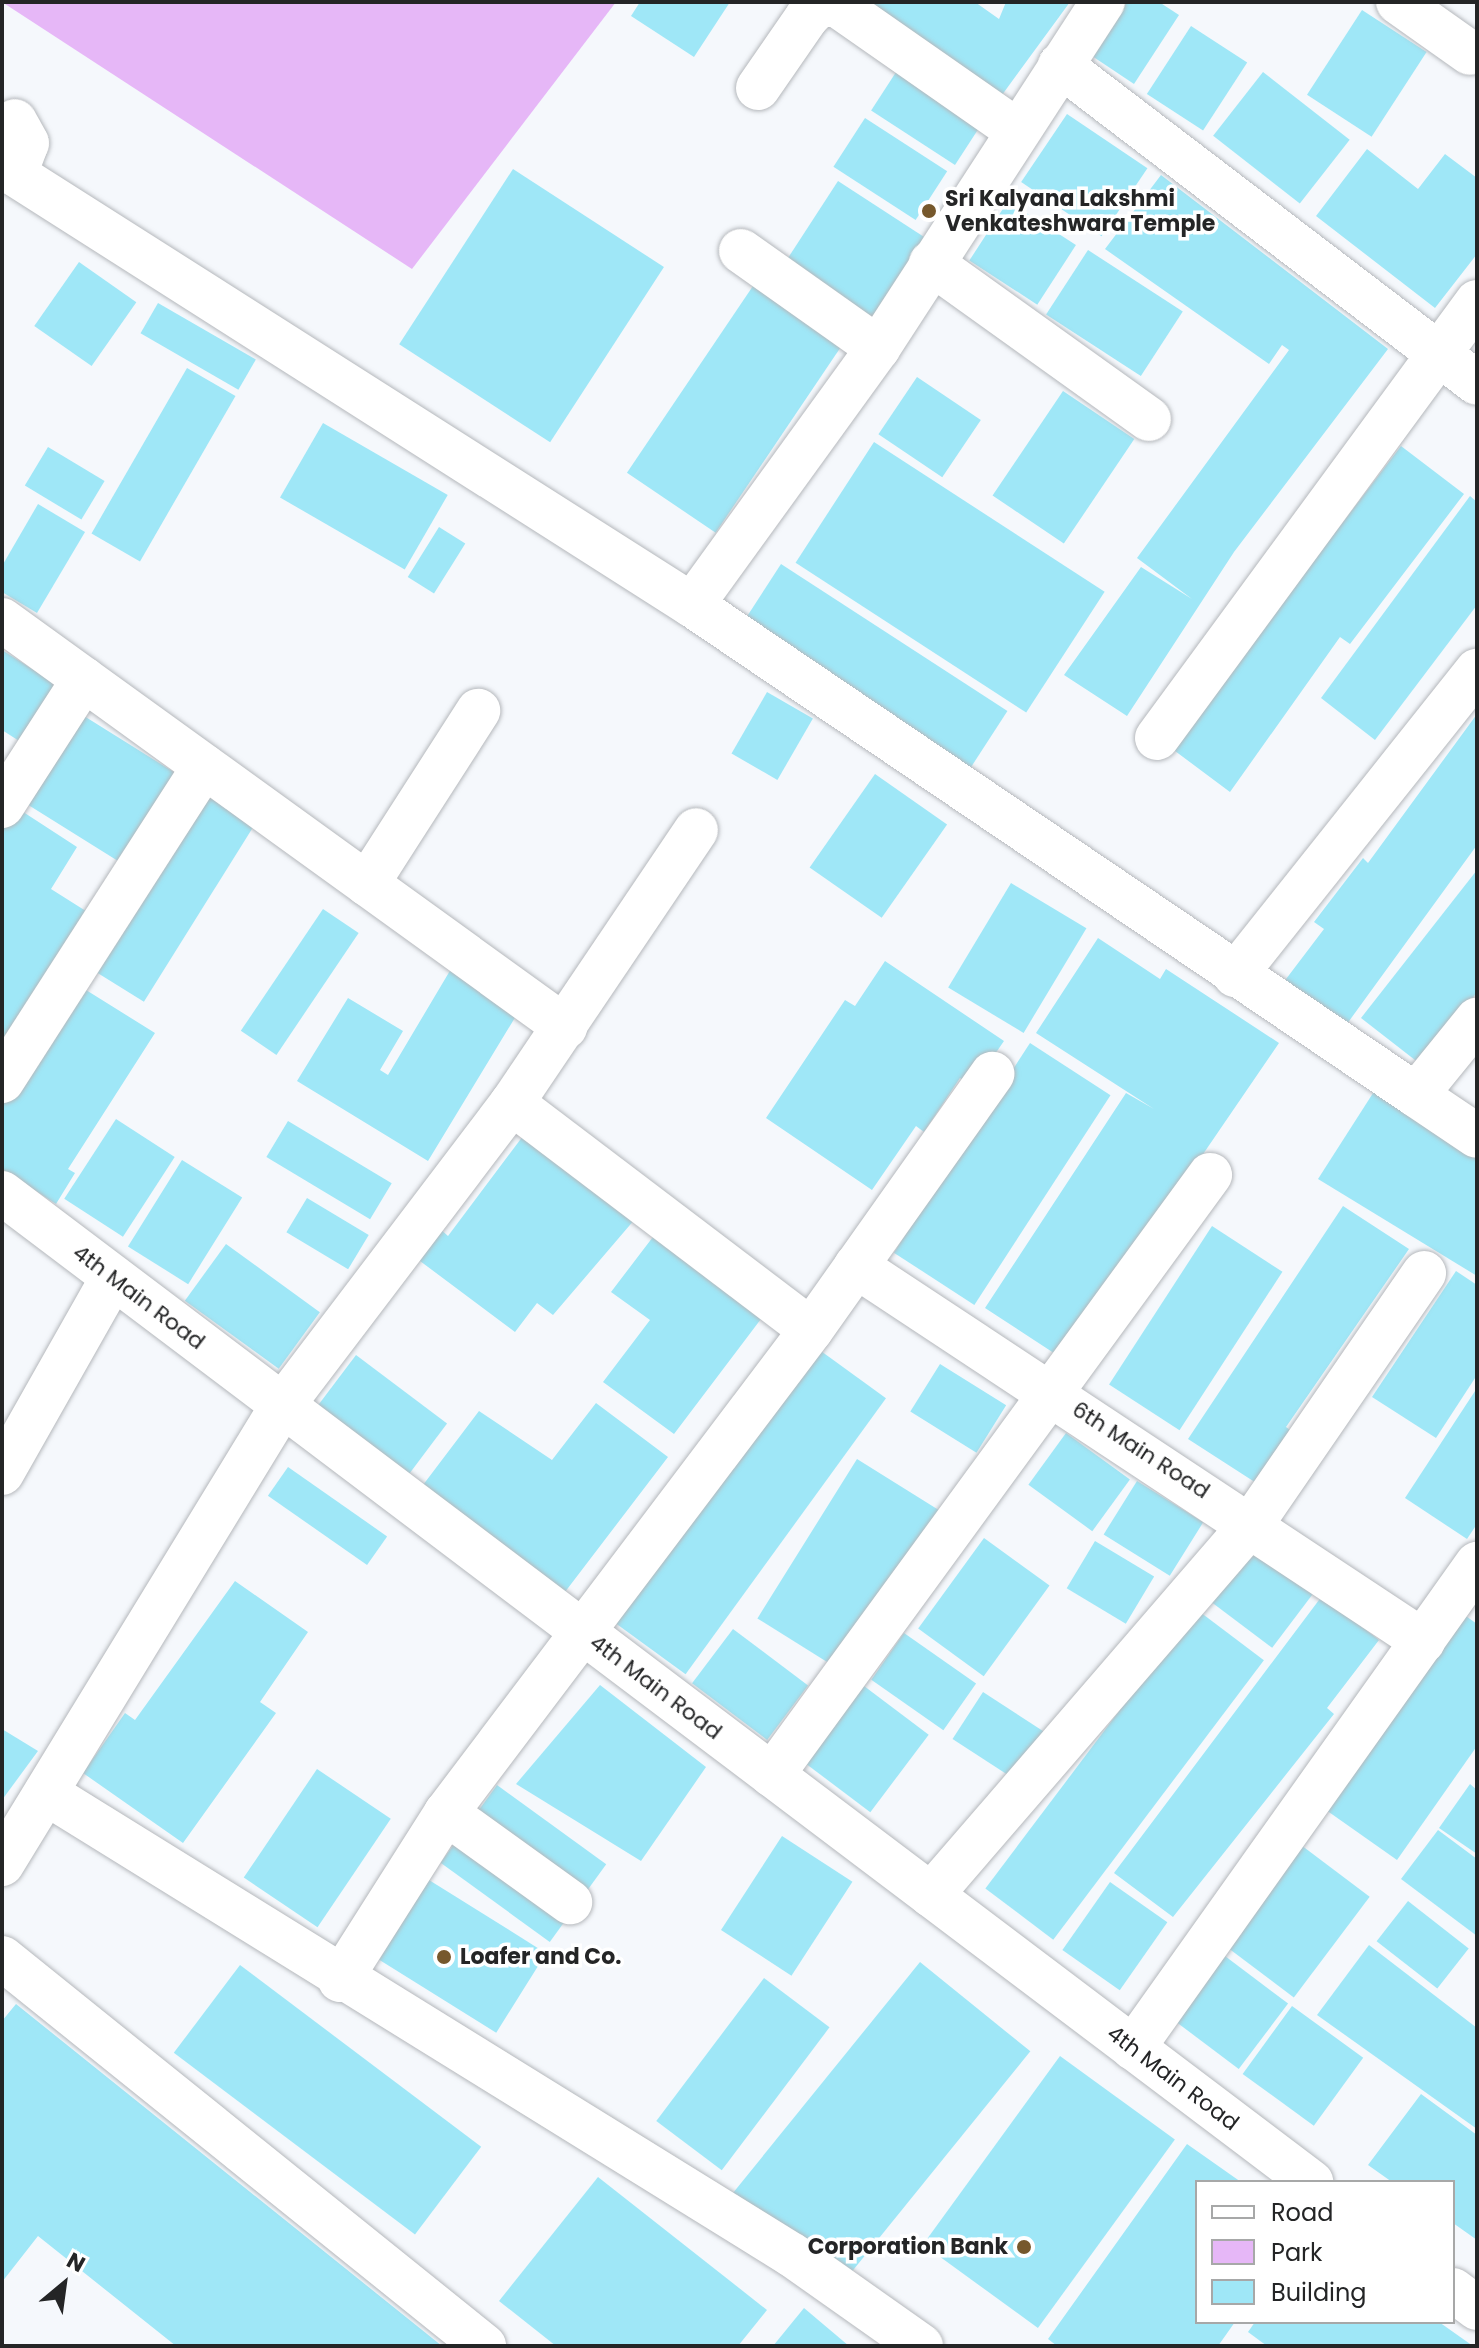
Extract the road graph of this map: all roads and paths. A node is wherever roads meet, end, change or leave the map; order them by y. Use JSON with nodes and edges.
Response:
{"nodes":[{"id":1,"x":1103,"y":2,"type":"edge"},
{"id":2,"x":1398,"y":2,"type":"edge"},
{"id":3,"x":1470,"y":53,"type":"dead end"},
{"id":4,"x":1060,"y":65,"type":"junction"},
{"id":5,"x":758,"y":88,"type":"dead end"},
{"id":6,"x":15,"y":121,"type":"dead end"},
{"id":7,"x":1016,"y":130,"type":"junction"},
{"id":8,"x":8,"y":170,"type":"edge"},
{"id":9,"x":741,"y":251,"type":"dead end"},
{"id":10,"x":931,"y":263,"type":"junction"},
{"id":11,"x":1477,"y":302,"type":"edge"},
{"id":12,"x":878,"y":348,"type":"junction"},
{"id":13,"x":1437,"y":352,"type":"junction"},
{"id":14,"x":1477,"y":383,"type":"edge"},
{"id":15,"x":1149,"y":419,"type":"dead end"},
{"id":16,"x":692,"y":605,"type":"junction"},
{"id":17,"x":2,"y":620,"type":"edge"},
{"id":18,"x":1477,"y":671,"type":"edge"},
{"id":19,"x":84,"y":679,"type":"junction"},
{"id":20,"x":478,"y":711,"type":"dead end"},
{"id":21,"x":1157,"y":738,"type":"dead end"},
{"id":22,"x":204,"y":766,"type":"junction"},
{"id":23,"x":2,"y":806,"type":"edge"},
{"id":24,"x":696,"y":830,"type":"dead end"},
{"id":25,"x":367,"y":884,"type":"junction"},
{"id":26,"x":1235,"y":975,"type":"junction"},
{"id":27,"x":1477,"y":1020,"type":"edge"},
{"id":28,"x":565,"y":1027,"type":"junction"},
{"id":29,"x":992,"y":1074,"type":"dead end"},
{"id":30,"x":2,"y":1081,"type":"edge"},
{"id":31,"x":1416,"y":1095,"type":"junction"},
{"id":32,"x":512,"y":1103,"type":"junction"},
{"id":33,"x":1477,"y":1136,"type":"edge"},
{"id":34,"x":1210,"y":1175,"type":"dead end"},
{"id":35,"x":2,"y":1193,"type":"edge"},
{"id":36,"x":856,"y":1266,"type":"junction"},
{"id":37,"x":1424,"y":1273,"type":"dead end"},
{"id":38,"x":113,"y":1277,"type":"junction"},
{"id":39,"x":811,"y":1330,"type":"junction"},
{"id":40,"x":1055,"y":1395,"type":"junction"},
{"id":41,"x":282,"y":1406,"type":"junction"},
{"id":42,"x":2,"y":1473,"type":"edge"},
{"id":43,"x":1253,"y":1522,"type":"junction"},
{"id":44,"x":1477,"y":1564,"type":"edge"},
{"id":45,"x":585,"y":1633,"type":"junction"},
{"id":46,"x":1423,"y":1641,"type":"junction"},
{"id":47,"x":772,"y":1775,"type":"junction"},
{"id":48,"x":46,"y":1793,"type":"junction"},
{"id":49,"x":446,"y":1813,"type":"junction"},
{"id":50,"x":2,"y":1864,"type":"edge"},
{"id":51,"x":931,"y":1895,"type":"junction"},
{"id":52,"x":570,"y":1902,"type":"dead end"},
{"id":53,"x":2,"y":1958,"type":"edge"},
{"id":54,"x":340,"y":1980,"type":"junction"},
{"id":55,"x":1133,"y":2048,"type":"junction"},
{"id":56,"x":1308,"y":2180,"type":"edge"},
{"id":57,"x":1455,"y":2292,"type":"edge"},
{"id":58,"x":1477,"y":2308,"type":"edge"},
{"id":59,"x":484,"y":2346,"type":"edge"},
{"id":60,"x":921,"y":2346,"type":"edge"}],
"edges":[{"from":1,"to":4,"type":"street"},
{"from":2,"to":3,"type":"street"},
{"from":4,"to":7,"type":"street"},
{"from":4,"to":13,"type":"street"},
{"from":5,"to":7,"type":"street"},
{"from":6,"to":8,"type":"street"},
{"from":7,"to":10,"type":"street"},
{"from":8,"to":16,"type":"street"},
{"from":9,"to":12,"type":"street"},
{"from":10,"to":12,"type":"street"},
{"from":10,"to":15,"type":"street"},
{"from":11,"to":13,"type":"street"},
{"from":12,"to":16,"type":"street"},
{"from":13,"to":14,"type":"street"},
{"from":13,"to":21,"type":"street"},
{"from":16,"to":26,"type":"street"},
{"from":17,"to":19,"type":"street"},
{"from":18,"to":26,"type":"street"},
{"from":19,"to":22,"type":"street"},
{"from":19,"to":23,"type":"street"},
{"from":20,"to":25,"type":"street"},
{"from":22,"to":25,"type":"street"},
{"from":22,"to":30,"type":"street"},
{"from":24,"to":28,"type":"street"},
{"from":25,"to":28,"type":"street"},
{"from":26,"to":31,"type":"street"},
{"from":27,"to":31,"type":"street"},
{"from":28,"to":32,"type":"street"},
{"from":29,"to":36,"type":"street"},
{"from":31,"to":33,"type":"street"},
{"from":32,"to":39,"type":"street"},
{"from":32,"to":41,"type":"street"},
{"from":34,"to":40,"type":"street"},
{"from":35,"to":38,"type":"street","name":"4th Main Road"},
{"from":36,"to":39,"type":"street"},
{"from":36,"to":40,"type":"street","name":"6th Main Road"},
{"from":37,"to":43,"type":"street"},
{"from":38,"to":41,"type":"street","name":"4th Main Road"},
{"from":38,"to":42,"type":"street"},
{"from":39,"to":45,"type":"street"},
{"from":40,"to":43,"type":"street","name":"6th Main Road"},
{"from":40,"to":47,"type":"street"},
{"from":41,"to":45,"type":"street","name":"4th Main Road"},
{"from":41,"to":48,"type":"street"},
{"from":43,"to":46,"type":"street","name":"6th Main Road"},
{"from":43,"to":51,"type":"street"},
{"from":44,"to":46,"type":"street"},
{"from":45,"to":47,"type":"street","name":"4th Main Road"},
{"from":45,"to":49,"type":"street"},
{"from":46,"to":55,"type":"street"},
{"from":47,"to":51,"type":"street","name":"4th Main Road"},
{"from":48,"to":50,"type":"street"},
{"from":48,"to":54,"type":"street"},
{"from":49,"to":52,"type":"street"},
{"from":49,"to":54,"type":"street"},
{"from":51,"to":55,"type":"street","name":"4th Main Road"},
{"from":53,"to":59,"type":"street"},
{"from":54,"to":60,"type":"street"},
{"from":55,"to":56,"type":"street","name":"4th Main Road"},
{"from":57,"to":58,"type":"street"}]}
